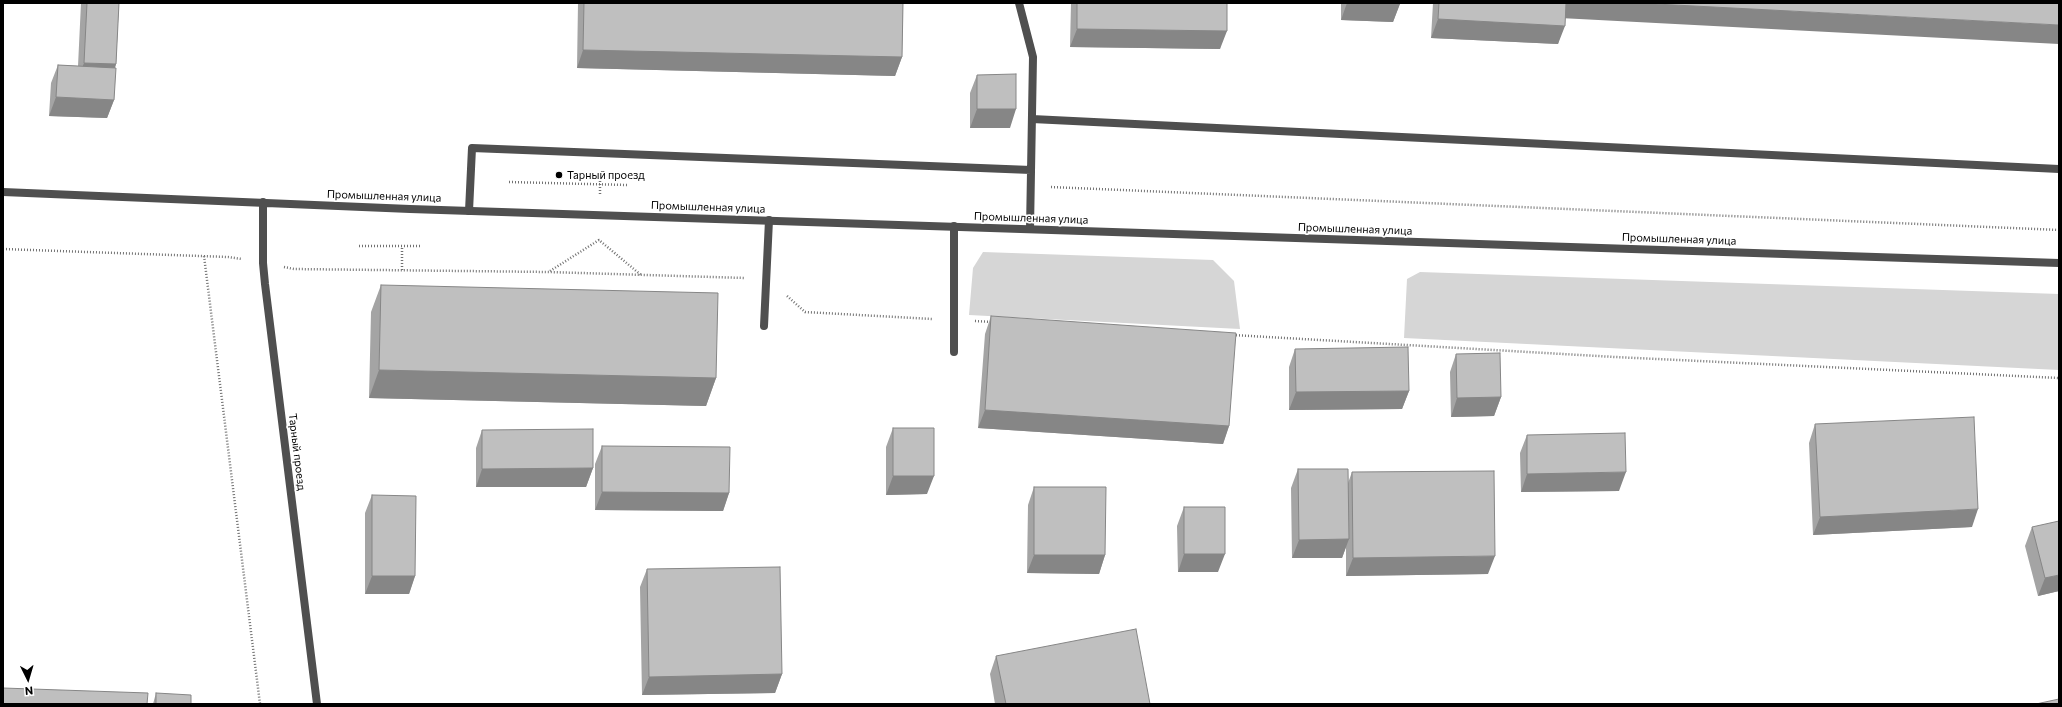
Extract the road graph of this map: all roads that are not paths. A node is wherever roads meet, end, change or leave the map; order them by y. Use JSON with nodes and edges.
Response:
{"nodes":[{"id":1,"x":1019,"y":3,"type":"edge"},
{"id":2,"x":1032,"y":119,"type":"junction"},
{"id":3,"x":2059,"y":169,"type":"edge"},
{"id":4,"x":1031,"y":170,"type":"junction"},
{"id":5,"x":3,"y":192,"type":"edge"},
{"id":6,"x":263,"y":202,"type":"junction"},
{"id":7,"x":469,"y":211,"type":"junction"},
{"id":8,"x":769,"y":220,"type":"junction"},
{"id":9,"x":954,"y":226,"type":"junction"},
{"id":10,"x":1030,"y":229,"type":"junction"},
{"id":11,"x":2059,"y":263,"type":"edge"},
{"id":12,"x":764,"y":326,"type":"dead end"},
{"id":13,"x":954,"y":352,"type":"dead end"},
{"id":14,"x":317,"y":704,"type":"edge"}],
"edges":[{"from":1,"to":2,"type":"street"},
{"from":2,"to":3,"type":"street"},
{"from":2,"to":4,"type":"street"},
{"from":4,"to":7,"type":"street"},
{"from":4,"to":10,"type":"street"},
{"from":5,"to":6,"type":"street","name":"Промышленная улица"},
{"from":6,"to":7,"type":"street","name":"Промышленная улица"},
{"from":6,"to":14,"type":"street","name":"Тарный проезд"},
{"from":7,"to":8,"type":"street","name":"Промышленная улица"},
{"from":8,"to":9,"type":"street","name":"Промышленная улица"},
{"from":8,"to":12,"type":"street"},
{"from":9,"to":10,"type":"street","name":"Промышленная улица"},
{"from":9,"to":13,"type":"street"},
{"from":10,"to":11,"type":"street","name":"Промышленная улица"}]}
